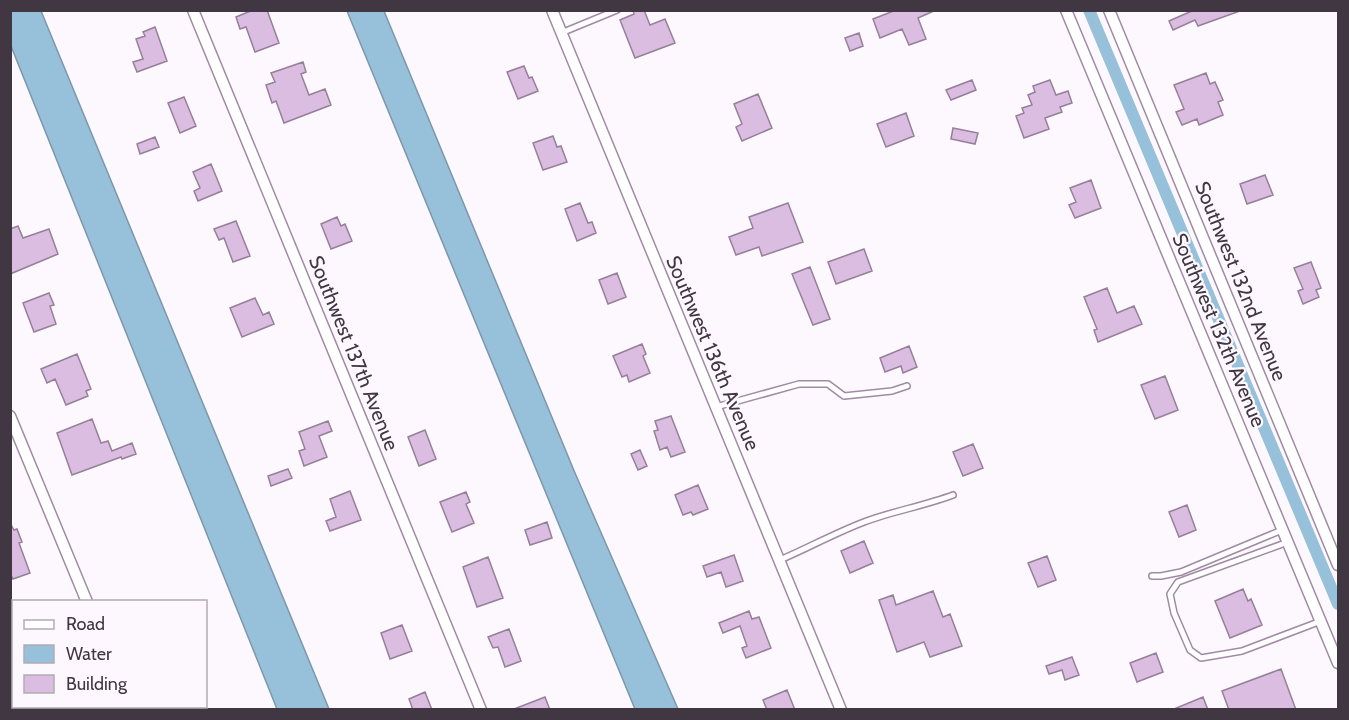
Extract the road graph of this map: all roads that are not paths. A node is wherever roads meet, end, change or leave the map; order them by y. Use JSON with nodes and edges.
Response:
{"nodes":[{"id":1,"x":193,"y":10,"type":"edge"},
{"id":2,"x":552,"y":10,"type":"edge"},
{"id":3,"x":617,"y":10,"type":"edge"},
{"id":4,"x":1066,"y":10,"type":"edge"},
{"id":5,"x":1109,"y":10,"type":"edge"},
{"id":6,"x":561,"y":33,"type":"junction"},
{"id":7,"x":907,"y":386,"type":"dead end"},
{"id":8,"x":716,"y":407,"type":"junction"},
{"id":9,"x":10,"y":416,"type":"edge"},
{"id":10,"x":953,"y":495,"type":"dead end"},
{"id":11,"x":1283,"y":530,"type":"junction"},
{"id":12,"x":1288,"y":542,"type":"junction"},
{"id":13,"x":780,"y":560,"type":"junction"},
{"id":14,"x":1338,"y":565,"type":"edge"},
{"id":15,"x":1152,"y":576,"type":"dead end"},
{"id":16,"x":86,"y":600,"type":"edge"},
{"id":17,"x":1321,"y":621,"type":"junction"},
{"id":18,"x":1338,"y":663,"type":"edge"},
{"id":19,"x":481,"y":710,"type":"edge"},
{"id":20,"x":841,"y":710,"type":"edge"}],
"edges":[{"from":1,"to":19,"type":"street","name":"Southwest 137th Avenue"},
{"from":2,"to":6,"type":"street","name":"Southwest 136th Avenue"},
{"from":3,"to":6,"type":"lane"},
{"from":4,"to":11,"type":"street","name":"Southwest 132th Avenue"},
{"from":5,"to":14,"type":"street","name":"Southwest 132nd Avenue"},
{"from":6,"to":8,"type":"street","name":"Southwest 136th Avenue"},
{"from":7,"to":8,"type":"lane"},
{"from":8,"to":13,"type":"street","name":"Southwest 136th Avenue"},
{"from":9,"to":16,"type":"street"},
{"from":10,"to":13,"type":"lane"},
{"from":11,"to":12,"type":"street","name":"Southwest 132th Avenue"},
{"from":11,"to":15,"type":"lane"},
{"from":12,"to":17,"type":"street","name":"Southwest 132th Avenue"},
{"from":12,"to":17,"type":"lane"},
{"from":13,"to":20,"type":"street","name":"Southwest 136th Avenue"},
{"from":17,"to":18,"type":"street","name":"Southwest 132th Avenue"}]}
